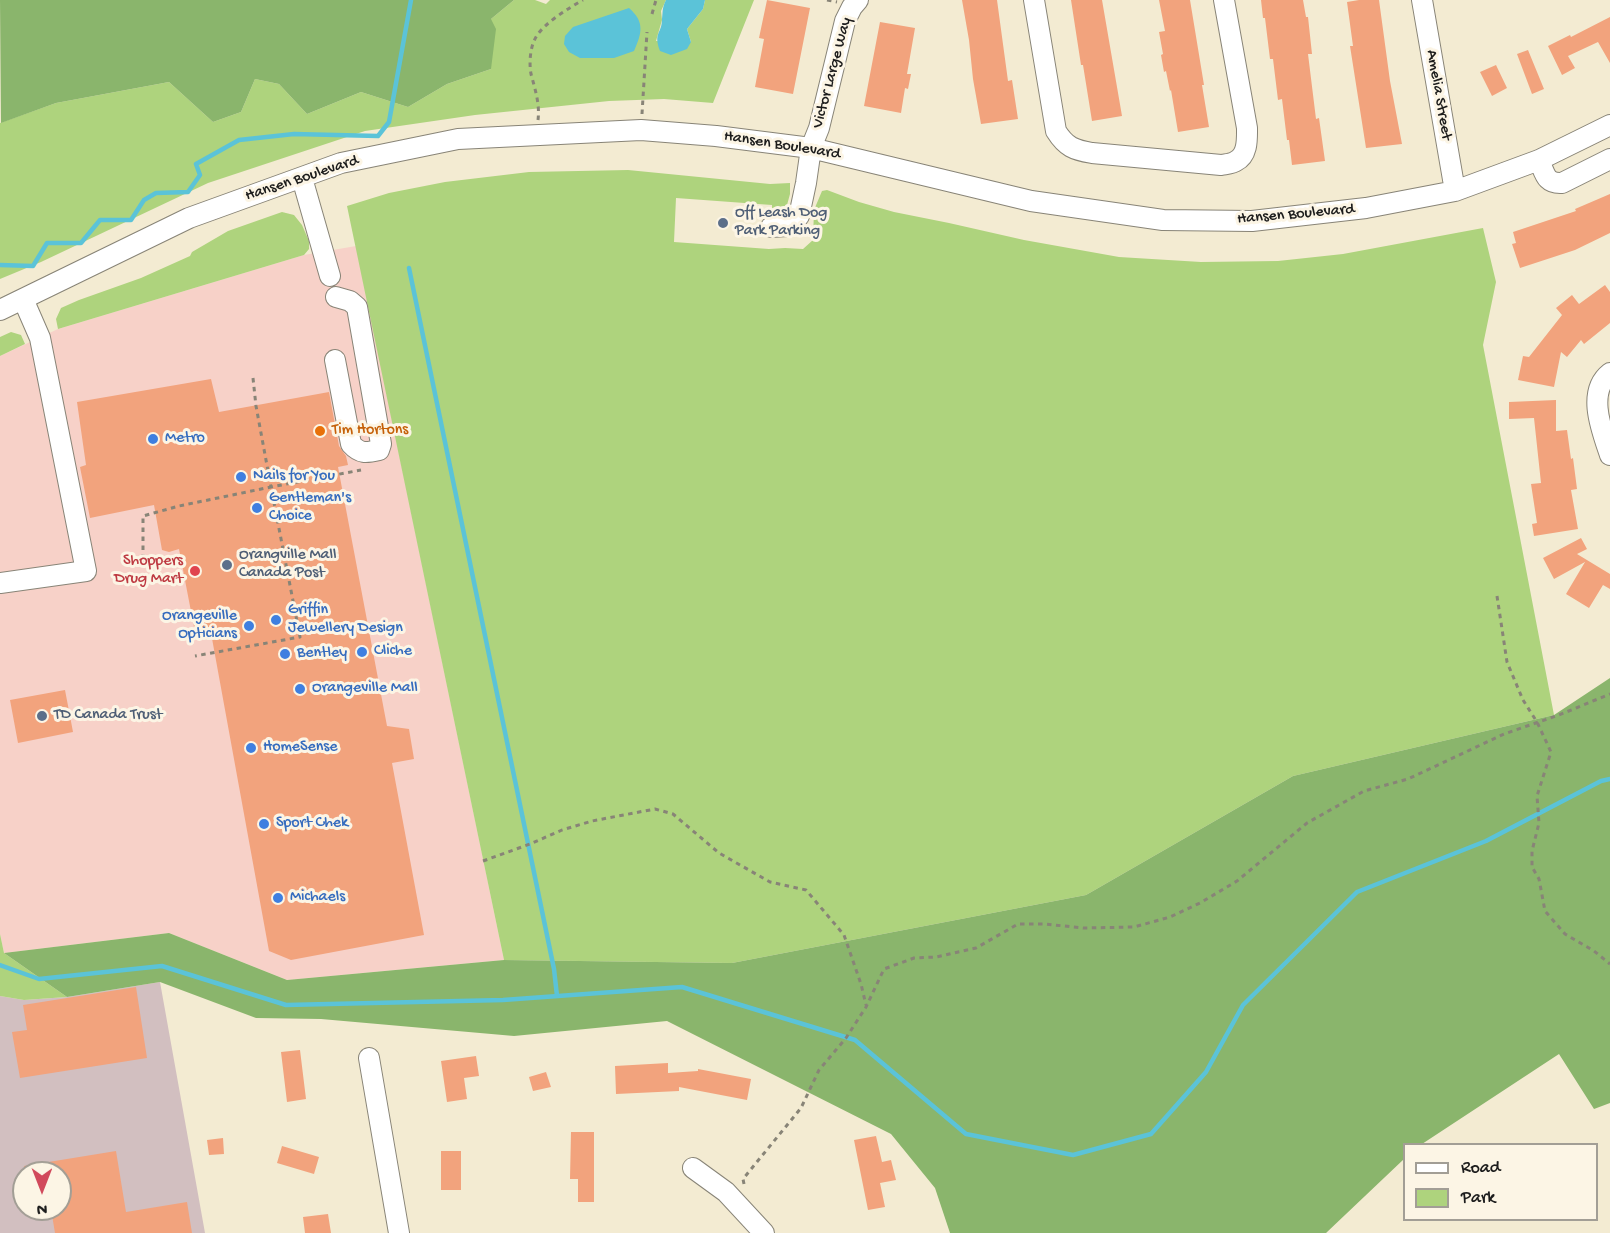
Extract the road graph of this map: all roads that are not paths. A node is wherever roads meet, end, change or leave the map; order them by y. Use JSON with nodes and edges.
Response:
{"nodes":[{"id":1,"x":858,"y":0,"type":"edge"},
{"id":2,"x":1034,"y":0,"type":"edge"},
{"id":3,"x":1224,"y":0,"type":"edge"},
{"id":4,"x":1422,"y":0,"type":"edge"},
{"id":5,"x":1610,"y":125,"type":"edge"},
{"id":6,"x":811,"y":148,"type":"junction"},
{"id":7,"x":1610,"y":159,"type":"edge"},
{"id":8,"x":1539,"y":160,"type":"junction"},
{"id":9,"x":302,"y":178,"type":"junction"},
{"id":10,"x":1455,"y":191,"type":"junction"},
{"id":11,"x":771,"y":227,"type":"dead end"},
{"id":12,"x":330,"y":276,"type":"dead end"},
{"id":13,"x":336,"y":297,"type":"dead end"},
{"id":14,"x":23,"y":299,"type":"junction"},
{"id":15,"x":0,"y":310,"type":"edge"},
{"id":16,"x":335,"y":360,"type":"dead end"},
{"id":17,"x":1610,"y":374,"type":"edge"},
{"id":18,"x":1610,"y":455,"type":"edge"},
{"id":19,"x":0,"y":583,"type":"edge"},
{"id":20,"x":369,"y":1058,"type":"dead end"},
{"id":21,"x":693,"y":1168,"type":"dead end"},
{"id":22,"x":399,"y":1233,"type":"edge"},
{"id":23,"x":764,"y":1233,"type":"edge"}],
"edges":[{"from":1,"to":6,"type":"street","name":"Victor Large Way"},
{"from":2,"to":3,"type":"street"},
{"from":4,"to":10,"type":"street","name":"Amelia Street"},
{"from":5,"to":8,"type":"street","name":"Hansen Boulevard"},
{"from":6,"to":9,"type":"street","name":"Hansen Boulevard"},
{"from":6,"to":10,"type":"street","name":"Hansen Boulevard"},
{"from":6,"to":11,"type":"street","name":"Victor Large Way"},
{"from":7,"to":8,"type":"street"},
{"from":8,"to":10,"type":"street","name":"Hansen Boulevard"},
{"from":9,"to":12,"type":"street"},
{"from":9,"to":14,"type":"street","name":"Hansen Boulevard"},
{"from":13,"to":16,"type":"street"},
{"from":14,"to":15,"type":"street","name":"Hansen Boulevard"},
{"from":14,"to":19,"type":"street"},
{"from":17,"to":18,"type":"street"},
{"from":20,"to":22,"type":"street"},
{"from":21,"to":23,"type":"street"}]}
